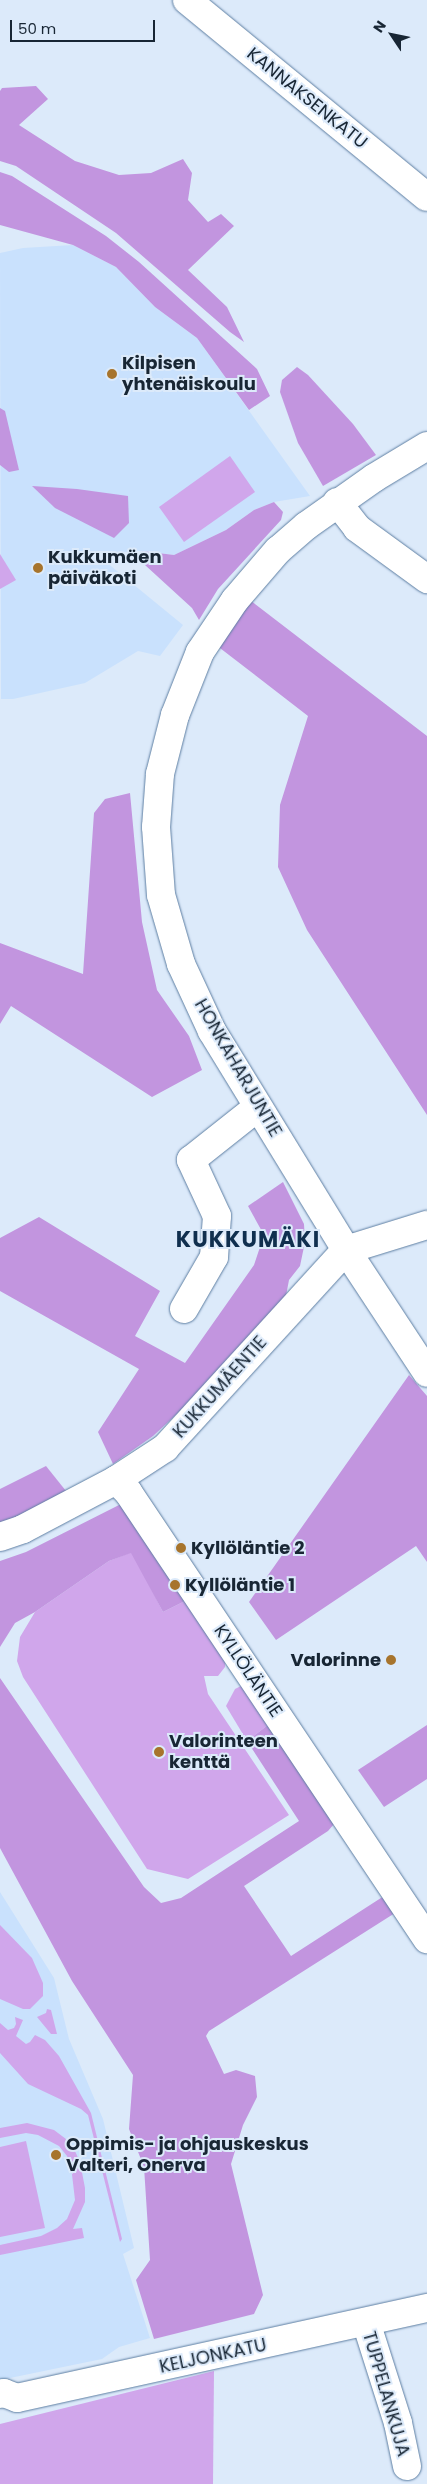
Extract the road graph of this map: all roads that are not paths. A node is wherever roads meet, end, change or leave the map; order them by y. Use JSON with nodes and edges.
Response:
{"nodes":[{"id":1,"x":187,"y":0,"type":"edge"},
{"id":2,"x":427,"y":197,"type":"edge"},
{"id":3,"x":427,"y":446,"type":"edge"},
{"id":4,"x":337,"y":502,"type":"junction"},
{"id":5,"x":427,"y":580,"type":"edge"},
{"id":6,"x":249,"y":1114,"type":"dead end"},
{"id":7,"x":427,"y":1226,"type":"edge"},
{"id":8,"x":346,"y":1250,"type":"junction"},
{"id":9,"x":184,"y":1309,"type":"dead end"},
{"id":10,"x":427,"y":1373,"type":"edge"},
{"id":11,"x":116,"y":1480,"type":"junction"},
{"id":12,"x":0,"y":1537,"type":"edge"},
{"id":13,"x":427,"y":1939,"type":"edge"},
{"id":14,"x":427,"y":2308,"type":"edge"},
{"id":15,"x":366,"y":2322,"type":"junction"},
{"id":16,"x":0,"y":2394,"type":"edge"},
{"id":17,"x":407,"y":2466,"type":"dead end"}],
"edges":[{"from":1,"to":2,"type":"street","name":"KANNAKSENKATU"},
{"from":3,"to":4,"type":"street","name":"HONKAHARJUNTIE"},
{"from":4,"to":5,"type":"street"},
{"from":4,"to":8,"type":"street","name":"HONKAHARJUNTIE"},
{"from":6,"to":9,"type":"street"},
{"from":7,"to":8,"type":"street"},
{"from":8,"to":10,"type":"street","name":"HONKAHARJUNTIE"},
{"from":8,"to":11,"type":"street","name":"KUKKUMÄENTIE"},
{"from":11,"to":12,"type":"street","name":"KUKKUMÄENTIE"},
{"from":11,"to":13,"type":"street","name":"KYLLÖLÄNTIE"},
{"from":14,"to":15,"type":"street","name":"KELJONKATU"},
{"from":15,"to":16,"type":"street","name":"KELJONKATU"},
{"from":15,"to":17,"type":"street","name":"TUPPELANKUJA"}]}
